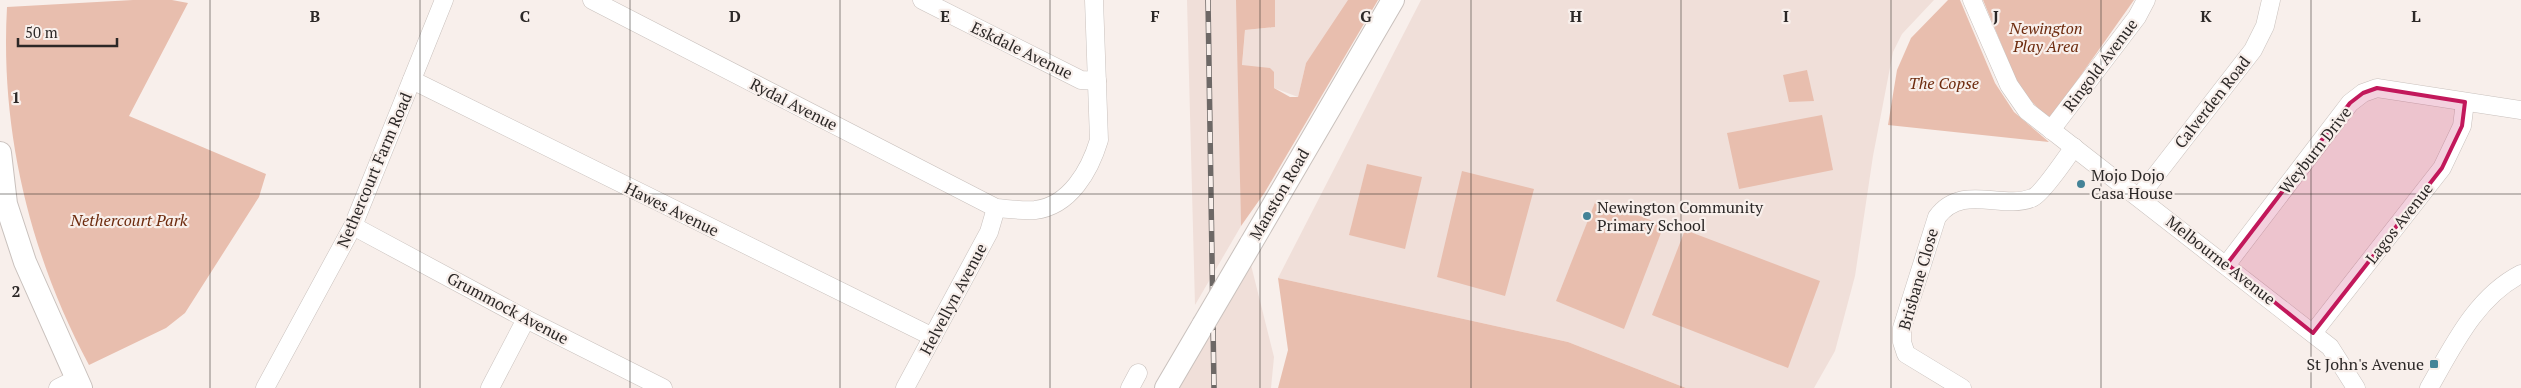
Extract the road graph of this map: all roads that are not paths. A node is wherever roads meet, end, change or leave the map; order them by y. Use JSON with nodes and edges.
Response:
{"nodes":[{"id":1,"x":444,"y":0,"type":"edge"},
{"id":2,"x":592,"y":0,"type":"edge"},
{"id":3,"x":922,"y":0,"type":"edge"},
{"id":4,"x":1094,"y":0,"type":"edge"},
{"id":5,"x":1393,"y":0,"type":"edge"},
{"id":6,"x":1972,"y":0,"type":"edge"},
{"id":7,"x":2146,"y":0,"type":"edge"},
{"id":8,"x":2270,"y":0,"type":"edge"},
{"id":9,"x":412,"y":80,"type":"junction"},
{"id":10,"x":1097,"y":81,"type":"junction"},
{"id":11,"x":2465,"y":102,"type":"junction"},
{"id":12,"x":2521,"y":110,"type":"edge"},
{"id":13,"x":2051,"y":130,"type":"junction"},
{"id":14,"x":2074,"y":147,"type":"junction"},
{"id":15,"x":0,"y":153,"type":"edge"},
{"id":16,"x":2139,"y":197,"type":"junction"},
{"id":17,"x":996,"y":208,"type":"junction"},
{"id":18,"x":353,"y":226,"type":"junction"},
{"id":19,"x":2227,"y":264,"type":"junction"},
{"id":20,"x":2521,"y":274,"type":"edge"},
{"id":21,"x":526,"y":319,"type":"junction"},
{"id":22,"x":2313,"y":333,"type":"junction"},
{"id":23,"x":933,"y":337,"type":"junction"},
{"id":24,"x":72,"y":385,"type":"edge"},
{"id":25,"x":265,"y":388,"type":"edge"},
{"id":26,"x":490,"y":388,"type":"edge"},
{"id":27,"x":663,"y":388,"type":"edge"},
{"id":28,"x":905,"y":388,"type":"edge"},
{"id":29,"x":1166,"y":388,"type":"edge"},
{"id":30,"x":1962,"y":388,"type":"edge"},
{"id":31,"x":2356,"y":388,"type":"edge"},
{"id":32,"x":2429,"y":388,"type":"edge"}],
"edges":[{"from":1,"to":9,"type":"street","name":"Nethercourt Farm Road"},
{"from":2,"to":17,"type":"street","name":"Rydal Avenue"},
{"from":3,"to":10,"type":"street","name":"Eskdale Avenue"},
{"from":4,"to":10,"type":"street"},
{"from":5,"to":29,"type":"main road","name":"Manston Road","bridge":true},
{"from":6,"to":13,"type":"street","name":"Melbourne Avenue"},
{"from":7,"to":13,"type":"street","name":"Ringold Avenue"},
{"from":8,"to":16,"type":"street","name":"Calverden Road"},
{"from":9,"to":18,"type":"street","name":"Nethercourt Farm Road"},
{"from":9,"to":23,"type":"street","name":"Hawes Avenue"},
{"from":10,"to":17,"type":"street"},
{"from":11,"to":12,"type":"street","name":"Weyburn Drive"},
{"from":11,"to":19,"type":"street","name":"Weyburn Drive"},
{"from":11,"to":22,"type":"street","name":"Lagos Avenue"},
{"from":13,"to":14,"type":"street","name":"Melbourne Avenue"},
{"from":14,"to":16,"type":"street","name":"Melbourne Avenue"},
{"from":14,"to":30,"type":"street","name":"Brisbane Close"},
{"from":15,"to":24,"type":"main road"},
{"from":16,"to":19,"type":"street","name":"Melbourne Avenue"},
{"from":17,"to":23,"type":"street","name":"Helvellyn Avenue"},
{"from":18,"to":21,"type":"street","name":"Grummock Avenue"},
{"from":18,"to":25,"type":"street","name":"Nethercourt Farm Road"},
{"from":19,"to":22,"type":"street","name":"Melbourne Avenue"},
{"from":20,"to":32,"type":"street"},
{"from":21,"to":26,"type":"street"},
{"from":21,"to":27,"type":"street","name":"Grummock Avenue"},
{"from":22,"to":31,"type":"street","name":"Melbourne Avenue"},
{"from":23,"to":28,"type":"street","name":"Helvellyn Avenue"}]}
